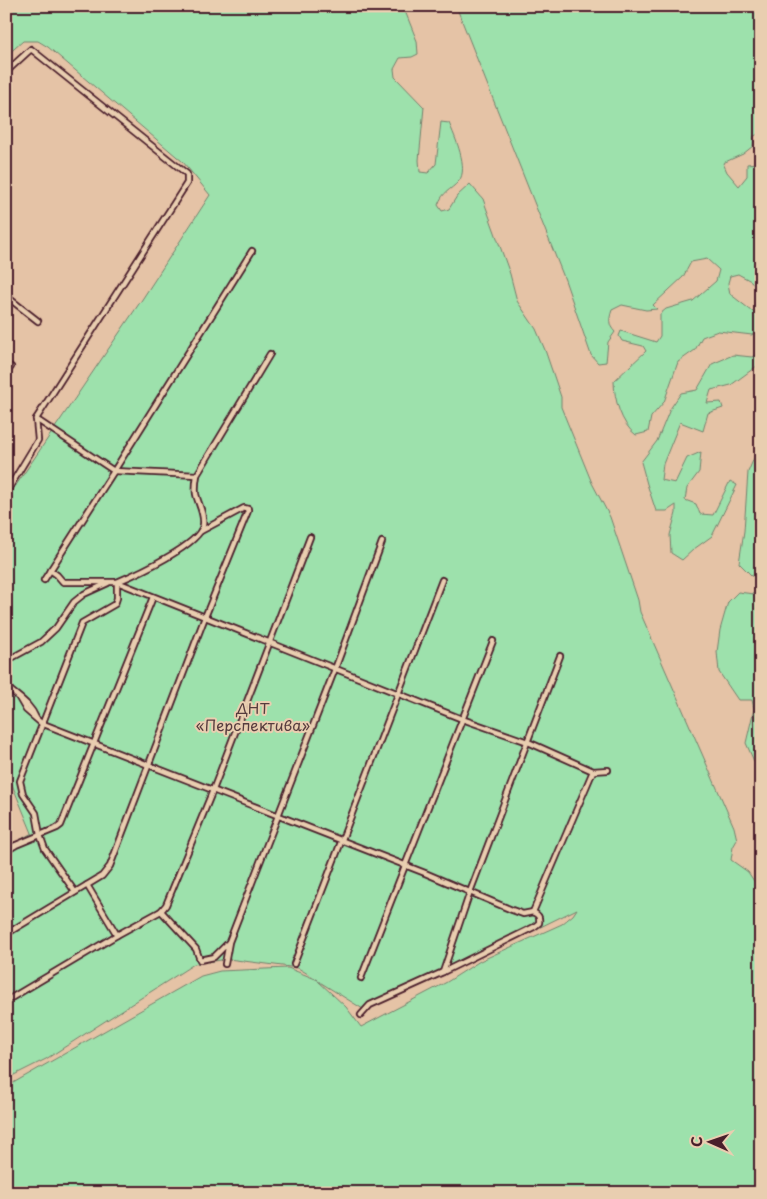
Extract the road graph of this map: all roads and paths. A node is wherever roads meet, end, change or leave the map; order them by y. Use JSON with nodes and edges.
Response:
{"nodes":[{"id":1,"x":6,"y":72,"type":"edge"},
{"id":2,"x":252,"y":251,"type":"dead end"},
{"id":3,"x":6,"y":296,"type":"edge"},
{"id":4,"x":38,"y":321,"type":"dead end"},
{"id":5,"x":270,"y":354,"type":"dead end"},
{"id":6,"x":6,"y":364,"type":"edge"},
{"id":7,"x":6,"y":373,"type":"edge"},
{"id":8,"x":36,"y":419,"type":"junction"},
{"id":9,"x":114,"y":471,"type":"junction"},
{"id":10,"x":197,"y":475,"type":"junction"},
{"id":11,"x":6,"y":493,"type":"edge"},
{"id":12,"x":201,"y":532,"type":"junction"},
{"id":13,"x":310,"y":537,"type":"dead end"},
{"id":14,"x":382,"y":542,"type":"dead end"},
{"id":15,"x":50,"y":570,"type":"junction"},
{"id":16,"x":44,"y":580,"type":"dead end"},
{"id":17,"x":442,"y":580,"type":"dead end"},
{"id":18,"x":111,"y":581,"type":"junction"},
{"id":19,"x":117,"y":582,"type":"junction"},
{"id":20,"x":153,"y":597,"type":"junction"},
{"id":21,"x":204,"y":617,"type":"junction"},
{"id":22,"x":493,"y":641,"type":"dead end"},
{"id":23,"x":270,"y":643,"type":"junction"},
{"id":24,"x":560,"y":656,"type":"dead end"},
{"id":25,"x":6,"y":661,"type":"edge"},
{"id":26,"x":335,"y":669,"type":"junction"},
{"id":27,"x":6,"y":686,"type":"edge"},
{"id":28,"x":398,"y":693,"type":"junction"},
{"id":29,"x":462,"y":718,"type":"junction"},
{"id":30,"x":41,"y":724,"type":"junction"},
{"id":31,"x":528,"y":742,"type":"junction"},
{"id":32,"x":94,"y":744,"type":"junction"},
{"id":33,"x":149,"y":765,"type":"junction"},
{"id":34,"x":608,"y":770,"type":"dead end"},
{"id":35,"x":594,"y":771,"type":"junction"},
{"id":36,"x":214,"y":790,"type":"junction"},
{"id":37,"x":277,"y":815,"type":"junction"},
{"id":38,"x":40,"y":836,"type":"junction"},
{"id":39,"x":341,"y":840,"type":"junction"},
{"id":40,"x":6,"y":851,"type":"edge"},
{"id":41,"x":405,"y":865,"type":"junction"},
{"id":42,"x":87,"y":884,"type":"junction"},
{"id":43,"x":75,"y":892,"type":"junction"},
{"id":44,"x":470,"y":892,"type":"junction"},
{"id":45,"x":161,"y":911,"type":"junction"},
{"id":46,"x":533,"y":912,"type":"junction"},
{"id":47,"x":6,"y":934,"type":"edge"},
{"id":48,"x":117,"y":935,"type":"junction"},
{"id":49,"x":228,"y":942,"type":"junction"},
{"id":50,"x":225,"y":964,"type":"dead end"},
{"id":51,"x":294,"y":964,"type":"dead end"},
{"id":52,"x":443,"y":972,"type":"junction"},
{"id":53,"x":361,"y":978,"type":"dead end"},
{"id":54,"x":6,"y":1002,"type":"edge"},
{"id":55,"x":361,"y":1015,"type":"dead end"}],
"edges":[{"from":1,"to":8,"type":"street"},
{"from":2,"to":9,"type":"street"},
{"from":3,"to":4,"type":"street"},
{"from":5,"to":10,"type":"street"},
{"from":6,"to":7,"type":"street"},
{"from":8,"to":9,"type":"street"},
{"from":8,"to":11,"type":"street"},
{"from":9,"to":10,"type":"street"},
{"from":9,"to":15,"type":"street"},
{"from":10,"to":12,"type":"street"},
{"from":12,"to":19,"type":"street"},
{"from":12,"to":21,"type":"street"},
{"from":13,"to":23,"type":"street"},
{"from":14,"to":26,"type":"street"},
{"from":15,"to":16,"type":"street"},
{"from":15,"to":18,"type":"street"},
{"from":17,"to":28,"type":"street"},
{"from":18,"to":19,"type":"street"},
{"from":18,"to":25,"type":"street"},
{"from":19,"to":20,"type":"street"},
{"from":19,"to":30,"type":"street"},
{"from":20,"to":21,"type":"street"},
{"from":20,"to":32,"type":"street"},
{"from":21,"to":23,"type":"street"},
{"from":21,"to":33,"type":"street"},
{"from":22,"to":29,"type":"street"},
{"from":23,"to":26,"type":"street"},
{"from":23,"to":36,"type":"street"},
{"from":24,"to":31,"type":"street"},
{"from":26,"to":28,"type":"street"},
{"from":26,"to":37,"type":"street"},
{"from":27,"to":30,"type":"street"},
{"from":28,"to":29,"type":"street"},
{"from":28,"to":39,"type":"street"},
{"from":29,"to":31,"type":"street"},
{"from":29,"to":41,"type":"street"},
{"from":30,"to":32,"type":"street"},
{"from":30,"to":38,"type":"street"},
{"from":31,"to":35,"type":"street"},
{"from":31,"to":44,"type":"street"},
{"from":32,"to":33,"type":"street"},
{"from":32,"to":38,"type":"street"},
{"from":33,"to":36,"type":"street"},
{"from":33,"to":42,"type":"street"},
{"from":34,"to":35,"type":"street"},
{"from":35,"to":46,"type":"street"},
{"from":36,"to":37,"type":"street"},
{"from":36,"to":45,"type":"street"},
{"from":37,"to":39,"type":"street"},
{"from":37,"to":49,"type":"street"},
{"from":38,"to":40,"type":"street"},
{"from":38,"to":43,"type":"street"},
{"from":39,"to":41,"type":"street"},
{"from":39,"to":51,"type":"street"},
{"from":41,"to":44,"type":"street"},
{"from":41,"to":53,"type":"street"},
{"from":42,"to":43,"type":"street"},
{"from":42,"to":48,"type":"street"},
{"from":43,"to":47,"type":"street"},
{"from":44,"to":46,"type":"street"},
{"from":44,"to":52,"type":"street"},
{"from":45,"to":48,"type":"street"},
{"from":45,"to":49,"type":"street"},
{"from":46,"to":52,"type":"street"},
{"from":48,"to":54,"type":"street"},
{"from":49,"to":50,"type":"street"},
{"from":52,"to":55,"type":"street"}]}
